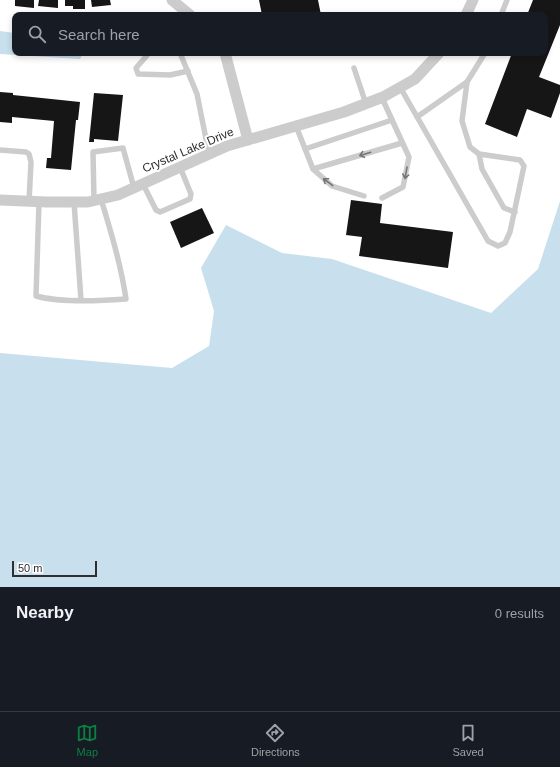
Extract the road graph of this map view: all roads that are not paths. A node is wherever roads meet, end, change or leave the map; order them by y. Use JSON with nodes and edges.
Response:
{"nodes":[{"id":1,"x":172,"y":0,"type":"edge"},
{"id":2,"x":473,"y":0,"type":"edge"},
{"id":3,"x":507,"y":0,"type":"edge"},
{"id":4,"x":186,"y":12,"type":"edge"},
{"id":5,"x":467,"y":12,"type":"edge"},
{"id":6,"x":502,"y":12,"type":"edge"},
{"id":7,"x":146,"y":56,"type":"edge"},
{"id":8,"x":181,"y":56,"type":"edge"},
{"id":9,"x":226,"y":56,"type":"edge"},
{"id":10,"x":436,"y":56,"type":"edge"},
{"id":11,"x":483,"y":56,"type":"edge"},
{"id":12,"x":354,"y":68,"type":"dead end"},
{"id":13,"x":188,"y":71,"type":"junction"},
{"id":14,"x":467,"y":82,"type":"junction"},
{"id":15,"x":400,"y":87,"type":"junction"},
{"id":16,"x":382,"y":98,"type":"junction"},
{"id":17,"x":366,"y":104,"type":"junction"},
{"id":18,"x":417,"y":117,"type":"junction"},
{"id":19,"x":392,"y":120,"type":"junction"},
{"id":20,"x":296,"y":126,"type":"junction"},
{"id":21,"x":248,"y":140,"type":"junction"},
{"id":22,"x":402,"y":143,"type":"junction"},
{"id":23,"x":305,"y":149,"type":"junction"},
{"id":24,"x":0,"y":150,"type":"edge"},
{"id":25,"x":209,"y":154,"type":"junction"},
{"id":26,"x":478,"y":154,"type":"junction"},
{"id":27,"x":180,"y":167,"type":"junction"},
{"id":28,"x":313,"y":170,"type":"junction"},
{"id":29,"x":139,"y":186,"type":"junction"},
{"id":30,"x":364,"y":196,"type":"dead end"},
{"id":31,"x":382,"y":198,"type":"dead end"},
{"id":32,"x":0,"y":200,"type":"edge"},
{"id":33,"x":97,"y":200,"type":"junction"},
{"id":34,"x":34,"y":202,"type":"junction"},
{"id":35,"x":74,"y":202,"type":"junction"},
{"id":36,"x":515,"y":212,"type":"junction"},
{"id":37,"x":81,"y":300,"type":"junction"}],
"edges":[{"from":1,"to":4,"type":"street"},
{"from":2,"to":5,"type":"street"},
{"from":3,"to":6,"type":"lane"},
{"from":7,"to":13,"type":"lane"},
{"from":8,"to":13,"type":"lane"},
{"from":9,"to":21,"type":"street"},
{"from":10,"to":15,"type":"street","name":"Crystal Lake Drive"},
{"from":11,"to":14,"type":"lane"},
{"from":12,"to":17,"type":"lane"},
{"from":13,"to":25,"type":"lane"},
{"from":14,"to":18,"type":"lane"},
{"from":14,"to":26,"type":"lane"},
{"from":15,"to":16,"type":"street","name":"Crystal Lake Drive"},
{"from":15,"to":18,"type":"lane"},
{"from":16,"to":17,"type":"street","name":"Crystal Lake Drive"},
{"from":16,"to":19,"type":"lane"},
{"from":17,"to":20,"type":"street","name":"Crystal Lake Drive"},
{"from":18,"to":36,"type":"lane"},
{"from":19,"to":22,"type":"lane"},
{"from":19,"to":23,"type":"lane"},
{"from":20,"to":21,"type":"street","name":"Crystal Lake Drive"},
{"from":20,"to":23,"type":"lane"},
{"from":21,"to":25,"type":"street","name":"Crystal Lake Drive"},
{"from":22,"to":28,"type":"lane","one_way":true},
{"from":22,"to":31,"type":"lane","one_way":true},
{"from":23,"to":28,"type":"lane"},
{"from":24,"to":34,"type":"lane"},
{"from":25,"to":27,"type":"street","name":"Crystal Lake Drive"},
{"from":26,"to":36,"type":"lane"},
{"from":26,"to":36,"type":"lane"},
{"from":27,"to":29,"type":"street","name":"Crystal Lake Drive"},
{"from":27,"to":29,"type":"lane"},
{"from":30,"to":28,"type":"lane","one_way":true},
{"from":29,"to":33,"type":"street","name":"Crystal Lake Drive"},
{"from":29,"to":33,"type":"lane"},
{"from":32,"to":34,"type":"street","name":"Crystal Lake Drive"},
{"from":33,"to":35,"type":"street","name":"Crystal Lake Drive"},
{"from":33,"to":37,"type":"lane"},
{"from":34,"to":35,"type":"street","name":"Crystal Lake Drive"},
{"from":34,"to":37,"type":"lane"},
{"from":35,"to":37,"type":"lane"}]}
